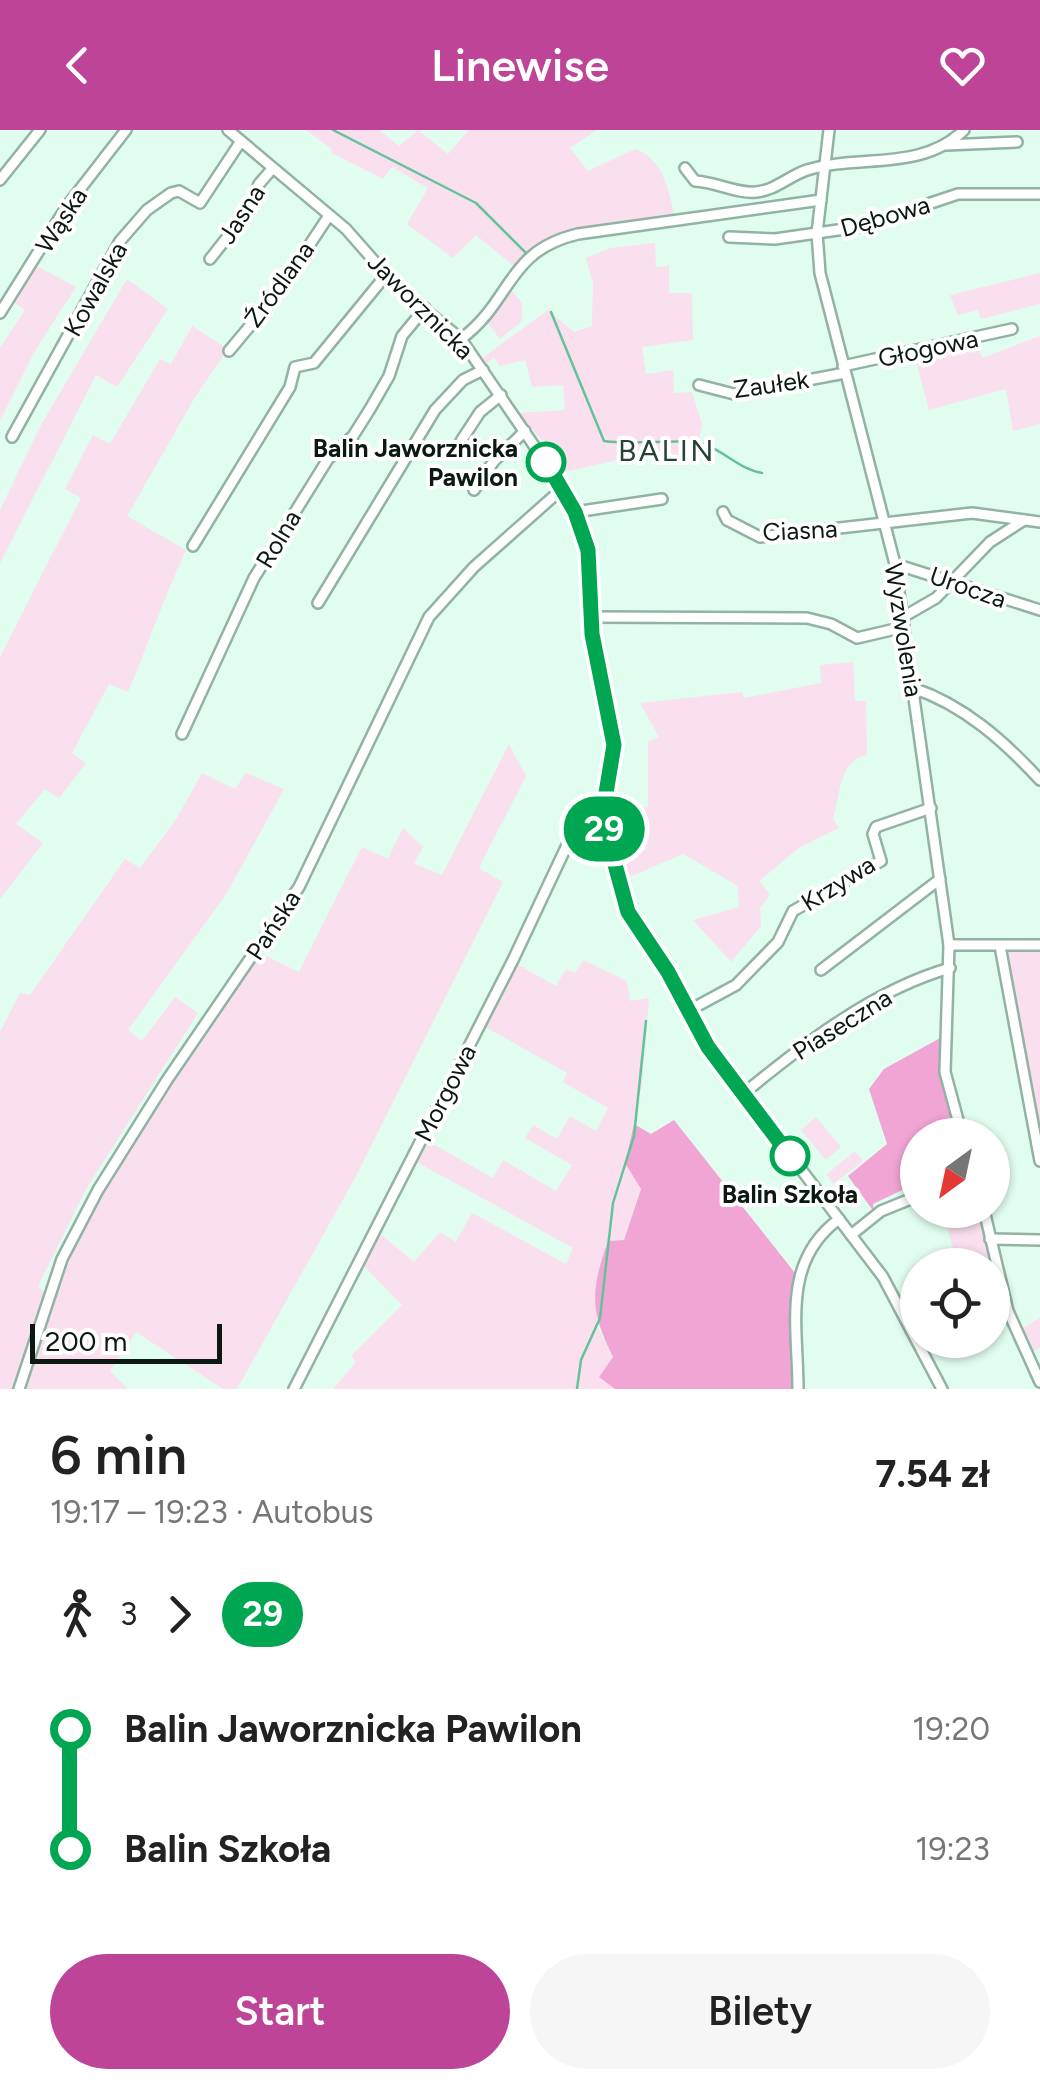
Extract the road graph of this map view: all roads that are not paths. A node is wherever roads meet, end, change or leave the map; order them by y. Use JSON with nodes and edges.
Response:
{"nodes":[{"id":1,"x":40,"y":130,"type":"edge"},
{"id":2,"x":126,"y":130,"type":"edge"},
{"id":3,"x":228,"y":130,"type":"edge"},
{"id":4,"x":829,"y":130,"type":"edge"},
{"id":5,"x":964,"y":130,"type":"edge"},
{"id":6,"x":241,"y":141,"type":"junction"},
{"id":7,"x":1017,"y":142,"type":"dead end"},
{"id":8,"x":946,"y":145,"type":"junction"},
{"id":9,"x":826,"y":167,"type":"junction"},
{"id":10,"x":685,"y":168,"type":"dead end"},
{"id":11,"x":272,"y":169,"type":"junction"},
{"id":12,"x":0,"y":180,"type":"edge"},
{"id":13,"x":1040,"y":194,"type":"edge"},
{"id":14,"x":821,"y":200,"type":"junction"},
{"id":15,"x":328,"y":216,"type":"junction"},
{"id":16,"x":818,"y":233,"type":"junction"},
{"id":17,"x":729,"y":237,"type":"dead end"},
{"id":18,"x":210,"y":259,"type":"dead end"},
{"id":19,"x":386,"y":276,"type":"junction"},
{"id":20,"x":425,"y":308,"type":"junction"},
{"id":21,"x":0,"y":312,"type":"edge"},
{"id":22,"x":1012,"y":329,"type":"dead end"},
{"id":23,"x":461,"y":340,"type":"junction"},
{"id":24,"x":229,"y":351,"type":"dead end"},
{"id":25,"x":482,"y":370,"type":"junction"},
{"id":26,"x":844,"y":370,"type":"junction"},
{"id":27,"x":699,"y":385,"type":"dead end"},
{"id":28,"x":500,"y":395,"type":"junction"},
{"id":29,"x":526,"y":432,"type":"junction"},
{"id":30,"x":12,"y":437,"type":"dead end"},
{"id":31,"x":461,"y":441,"type":"dead end"},
{"id":32,"x":563,"y":488,"type":"junction"},
{"id":33,"x":474,"y":490,"type":"dead end"},
{"id":34,"x":662,"y":499,"type":"dead end"},
{"id":35,"x":575,"y":512,"type":"junction"},
{"id":36,"x":723,"y":512,"type":"dead end"},
{"id":37,"x":1025,"y":520,"type":"junction"},
{"id":38,"x":1040,"y":522,"type":"edge"},
{"id":39,"x":886,"y":524,"type":"junction"},
{"id":40,"x":194,"y":546,"type":"dead end"},
{"id":41,"x":895,"y":564,"type":"junction"},
{"id":42,"x":952,"y":582,"type":"junction"},
{"id":43,"x":318,"y":603,"type":"dead end"},
{"id":44,"x":1040,"y":610,"type":"edge"},
{"id":45,"x":591,"y":617,"type":"junction"},
{"id":46,"x":903,"y":622,"type":"junction"},
{"id":47,"x":913,"y":688,"type":"junction"},
{"id":48,"x":182,"y":734,"type":"dead end"},
{"id":49,"x":1040,"y":780,"type":"edge"},
{"id":50,"x":603,"y":806,"type":"junction"},
{"id":51,"x":931,"y":808,"type":"junction"},
{"id":52,"x":940,"y":879,"type":"junction"},
{"id":53,"x":949,"y":945,"type":"junction"},
{"id":54,"x":1040,"y":945,"type":"edge"},
{"id":55,"x":1000,"y":946,"type":"junction"},
{"id":56,"x":950,"y":968,"type":"junction"},
{"id":57,"x":821,"y":970,"type":"dead end"},
{"id":58,"x":688,"y":1011,"type":"junction"},
{"id":59,"x":743,"y":1094,"type":"junction"},
{"id":60,"x":957,"y":1118,"type":"edge"},
{"id":61,"x":1040,"y":1161,"type":"edge"},
{"id":62,"x":900,"y":1203,"type":"edge"},
{"id":63,"x":839,"y":1219,"type":"junction"},
{"id":64,"x":988,"y":1228,"type":"edge"},
{"id":65,"x":852,"y":1234,"type":"junction"},
{"id":66,"x":990,"y":1239,"type":"junction"},
{"id":67,"x":1040,"y":1240,"type":"edge"},
{"id":68,"x":1040,"y":1382,"type":"edge"},
{"id":69,"x":19,"y":1389,"type":"edge"},
{"id":70,"x":294,"y":1389,"type":"edge"},
{"id":71,"x":798,"y":1389,"type":"edge"},
{"id":72,"x":942,"y":1389,"type":"edge"}],
"edges":[{"from":1,"to":12,"type":"street"},
{"from":2,"to":21,"type":"street","name":"Wąska"},
{"from":3,"to":6,"type":"street","name":"Jaworznicka"},
{"from":4,"to":9,"type":"street","name":"Wyzwolenia"},
{"from":5,"to":8,"type":"street"},
{"from":6,"to":11,"type":"street","name":"Jaworznicka"},
{"from":6,"to":30,"type":"street","name":"Kowalska"},
{"from":7,"to":8,"type":"street"},
{"from":8,"to":9,"type":"street"},
{"from":9,"to":10,"type":"street"},
{"from":9,"to":14,"type":"street","name":"Wyzwolenia"},
{"from":11,"to":15,"type":"street","name":"Jaworznicka"},
{"from":11,"to":18,"type":"street","name":"Jasna"},
{"from":13,"to":16,"type":"street","name":"Dębowa"},
{"from":14,"to":16,"type":"street","name":"Wyzwolenia"},
{"from":14,"to":23,"type":"street"},
{"from":15,"to":19,"type":"street","name":"Jaworznicka"},
{"from":15,"to":24,"type":"street","name":"Źródlana"},
{"from":16,"to":17,"type":"street","name":"Dębowa"},
{"from":16,"to":26,"type":"street","name":"Wyzwolenia"},
{"from":19,"to":20,"type":"street","name":"Jaworznicka"},
{"from":19,"to":40,"type":"street"},
{"from":20,"to":23,"type":"street","name":"Jaworznicka"},
{"from":20,"to":48,"type":"street","name":"Rolna"},
{"from":22,"to":26,"type":"street","name":"Głogowa"},
{"from":23,"to":25,"type":"street","name":"Jaworznicka"},
{"from":25,"to":28,"type":"street","name":"Jaworznicka"},
{"from":25,"to":43,"type":"street"},
{"from":26,"to":27,"type":"street","name":"Zaułek"},
{"from":26,"to":39,"type":"street","name":"Wyzwolenia"},
{"from":28,"to":29,"type":"street","name":"Jaworznicka"},
{"from":28,"to":31,"type":"street"},
{"from":29,"to":32,"type":"street","name":"Jaworznicka"},
{"from":29,"to":33,"type":"street"},
{"from":32,"to":35,"type":"street","name":"Jaworznicka"},
{"from":32,"to":69,"type":"street","name":"Pańska"},
{"from":34,"to":35,"type":"street"},
{"from":35,"to":45,"type":"street","name":"Jaworznicka"},
{"from":36,"to":39,"type":"street","name":"Ciasna"},
{"from":37,"to":38,"type":"street","name":"Ciasna"},
{"from":37,"to":39,"type":"street","name":"Ciasna"},
{"from":37,"to":42,"type":"street"},
{"from":39,"to":41,"type":"street","name":"Wyzwolenia"},
{"from":41,"to":42,"type":"street","name":"Urocza"},
{"from":41,"to":46,"type":"street","name":"Wyzwolenia"},
{"from":42,"to":44,"type":"street","name":"Urocza"},
{"from":42,"to":46,"type":"street"},
{"from":45,"to":46,"type":"street"},
{"from":45,"to":50,"type":"street","name":"Jaworznicka"},
{"from":46,"to":47,"type":"street","name":"Wyzwolenia"},
{"from":47,"to":49,"type":"street"},
{"from":47,"to":51,"type":"street","name":"Wyzwolenia"},
{"from":50,"to":58,"type":"street","name":"Jaworznicka"},
{"from":50,"to":70,"type":"street","name":"Morgowa"},
{"from":51,"to":52,"type":"street","name":"Wyzwolenia"},
{"from":51,"to":58,"type":"street","name":"Krzywa"},
{"from":52,"to":53,"type":"street","name":"Wyzwolenia"},
{"from":52,"to":57,"type":"street"},
{"from":53,"to":55,"type":"street"},
{"from":53,"to":56,"type":"street","name":"Wyzwolenia"},
{"from":54,"to":55,"type":"street"},
{"from":55,"to":61,"type":"street"},
{"from":56,"to":59,"type":"street","name":"Piaseczna"},
{"from":56,"to":60,"type":"street","name":"Wyzwolenia"},
{"from":58,"to":59,"type":"street","name":"Jaworznicka"},
{"from":59,"to":63,"type":"street","name":"Jaworznicka"},
{"from":62,"to":65,"type":"street"},
{"from":63,"to":65,"type":"street","name":"Jaworznicka"},
{"from":63,"to":71,"type":"street"},
{"from":64,"to":66,"type":"street"},
{"from":65,"to":72,"type":"street"},
{"from":66,"to":67,"type":"street"},
{"from":66,"to":68,"type":"street"}]}
